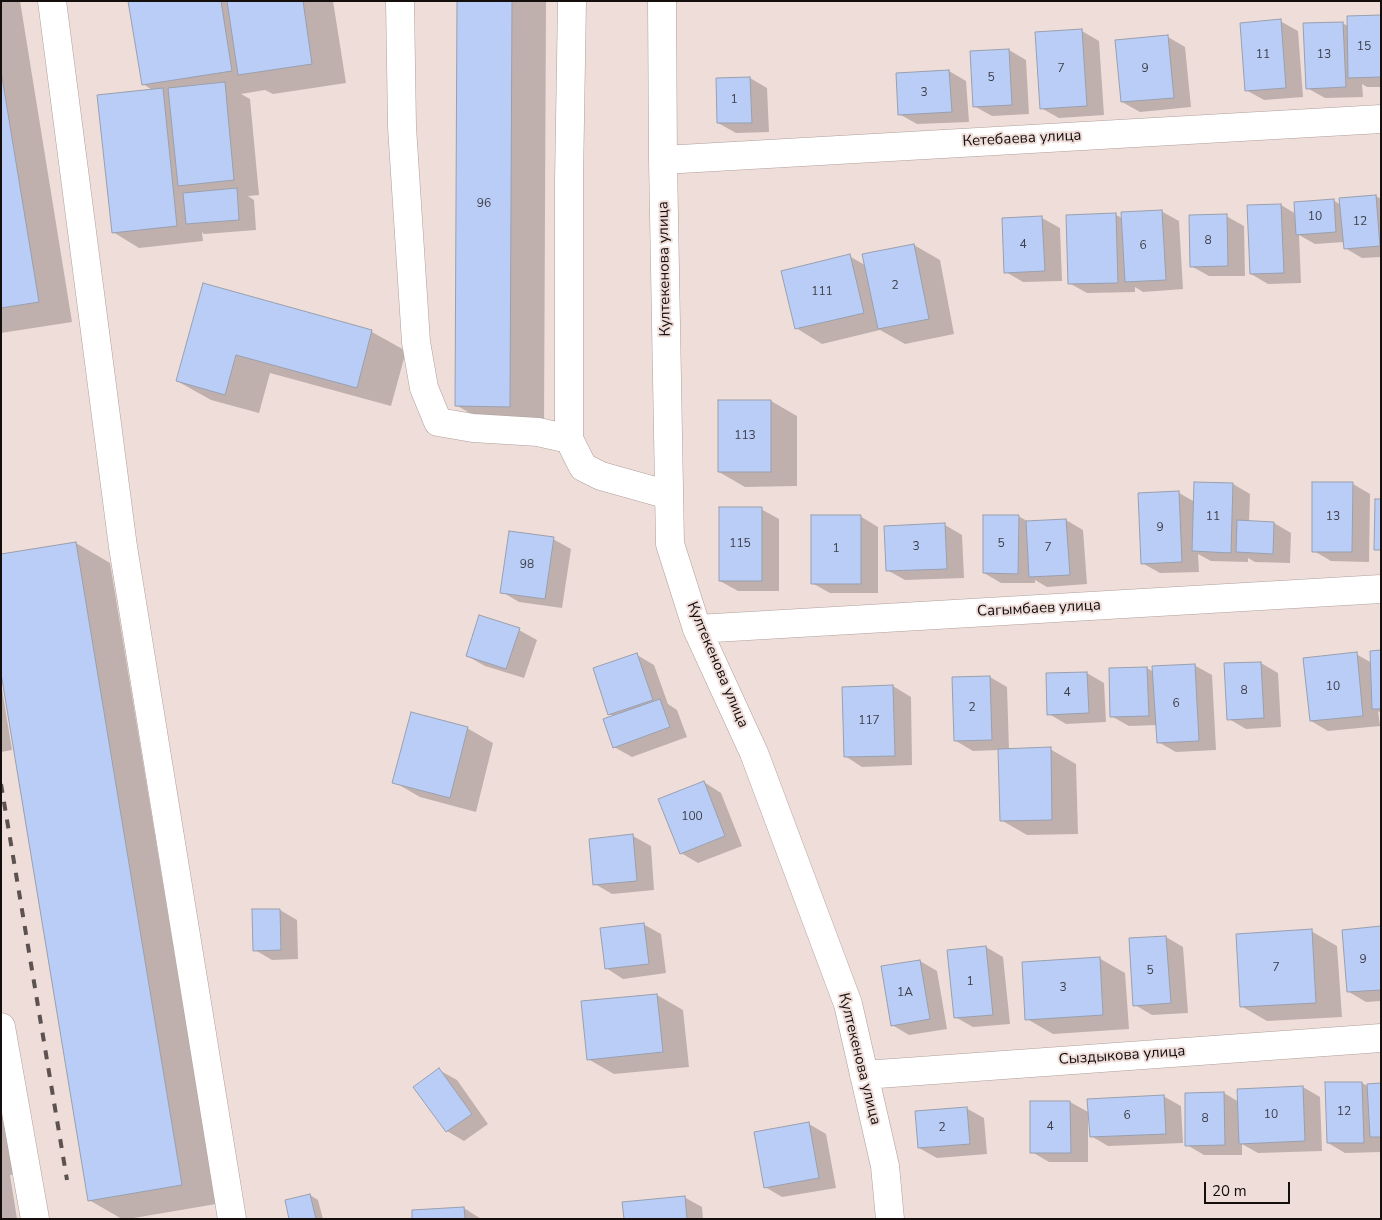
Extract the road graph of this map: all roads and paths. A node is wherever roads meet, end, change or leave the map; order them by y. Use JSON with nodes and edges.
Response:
{"nodes":[{"id":1,"x":52,"y":1,"type":"edge"},
{"id":2,"x":400,"y":1,"type":"edge"},
{"id":3,"x":572,"y":1,"type":"edge"},
{"id":4,"x":662,"y":1,"type":"edge"},
{"id":5,"x":1381,"y":119,"type":"edge"},
{"id":6,"x":663,"y":160,"type":"junction"},
{"id":7,"x":569,"y":439,"type":"junction"},
{"id":8,"x":670,"y":495,"type":"junction"},
{"id":9,"x":1381,"y":589,"type":"edge"},
{"id":10,"x":698,"y":628,"type":"junction"},
{"id":11,"x":1,"y":1027,"type":"edge"},
{"id":12,"x":1381,"y":1038,"type":"edge"},
{"id":13,"x":864,"y":1075,"type":"junction"},
{"id":14,"x":35,"y":1219,"type":"edge"},
{"id":15,"x":232,"y":1219,"type":"edge"},
{"id":16,"x":890,"y":1219,"type":"edge"}],
"edges":[{"from":1,"to":15,"type":"street"},
{"from":2,"to":7,"type":"street"},
{"from":3,"to":7,"type":"street"},
{"from":4,"to":6,"type":"street","name":"Култекенова улица"},
{"from":5,"to":6,"type":"street","name":"Кетебаева улица"},
{"from":6,"to":8,"type":"street","name":"Култекенова улица"},
{"from":7,"to":8,"type":"street"},
{"from":8,"to":10,"type":"street","name":"Култекенова улица"},
{"from":9,"to":10,"type":"street","name":"Сагымбаев улица"},
{"from":10,"to":13,"type":"street","name":"Култекенова улица"},
{"from":11,"to":14,"type":"street"},
{"from":12,"to":13,"type":"street","name":"Сыздыкова улица"},
{"from":13,"to":16,"type":"street","name":"Култекенова улица"}]}
